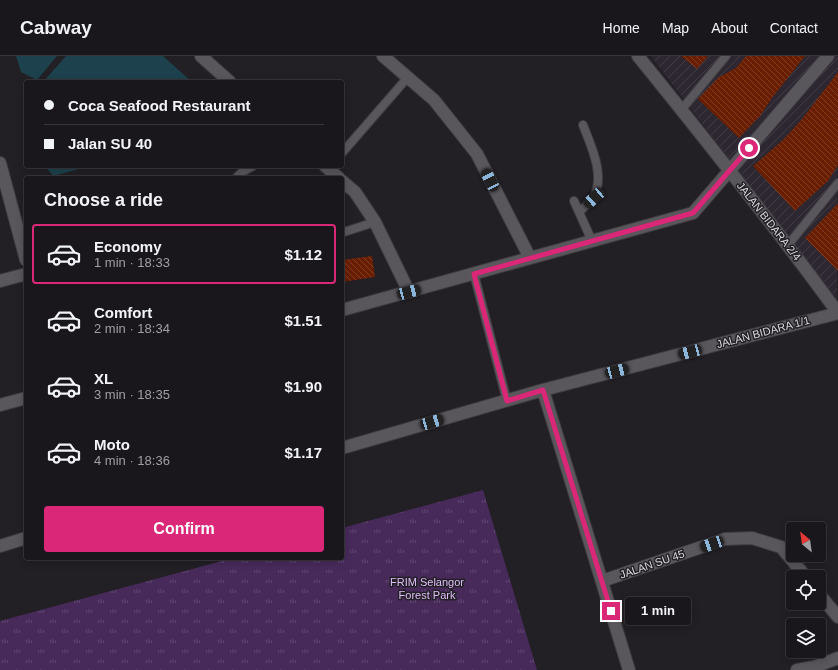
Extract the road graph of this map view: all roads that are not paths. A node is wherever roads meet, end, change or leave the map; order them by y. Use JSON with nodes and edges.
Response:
{"nodes":[{"id":1,"x":201,"y":56,"type":"edge"},
{"id":2,"x":384,"y":56,"type":"edge"},
{"id":3,"x":638,"y":56,"type":"edge"},
{"id":4,"x":726,"y":56,"type":"edge"},
{"id":5,"x":828,"y":56,"type":"edge"},
{"id":6,"x":408,"y":77,"type":"junction"},
{"id":7,"x":228,"y":80,"type":"edge"},
{"id":8,"x":682,"y":109,"type":"junction"},
{"id":9,"x":583,"y":125,"type":"dead end"},
{"id":10,"x":344,"y":151,"type":"edge"},
{"id":11,"x":0,"y":163,"type":"edge"},
{"id":12,"x":249,"y":168,"type":"edge"},
{"id":13,"x":329,"y":168,"type":"edge"},
{"id":14,"x":730,"y":171,"type":"junction"},
{"id":15,"x":238,"y":176,"type":"edge"},
{"id":16,"x":337,"y":176,"type":"edge"},
{"id":17,"x":344,"y":183,"type":"edge"},
{"id":18,"x":838,"y":183,"type":"edge"},
{"id":19,"x":574,"y":201,"type":"dead end"},
{"id":20,"x":579,"y":212,"type":"junction"},
{"id":21,"x":374,"y":222,"type":"junction"},
{"id":22,"x":344,"y":232,"type":"dead end"},
{"id":23,"x":592,"y":241,"type":"junction"},
{"id":24,"x":788,"y":245,"type":"junction"},
{"id":25,"x":24,"y":253,"type":"edge"},
{"id":26,"x":530,"y":258,"type":"junction"},
{"id":27,"x":474,"y":274,"type":"junction"},
{"id":28,"x":24,"y":275,"type":"edge"},
{"id":29,"x":0,"y":281,"type":"edge"},
{"id":30,"x":409,"y":292,"type":"junction"},
{"id":31,"x":344,"y":309,"type":"edge"},
{"id":32,"x":838,"y":313,"type":"edge"},
{"id":33,"x":543,"y":390,"type":"junction"},
{"id":34,"x":24,"y":399,"type":"edge"},
{"id":35,"x":507,"y":401,"type":"junction"},
{"id":36,"x":0,"y":405,"type":"edge"},
{"id":37,"x":344,"y":447,"type":"edge"},
{"id":38,"x":24,"y":539,"type":"edge"},
{"id":39,"x":0,"y":546,"type":"edge"},
{"id":40,"x":800,"y":570,"type":"edge"},
{"id":41,"x":602,"y":582,"type":"junction"},
{"id":42,"x":826,"y":602,"type":"edge"},
{"id":43,"x":838,"y":617,"type":"edge"},
{"id":44,"x":838,"y":658,"type":"edge"},
{"id":45,"x":629,"y":670,"type":"edge"},
{"id":46,"x":797,"y":670,"type":"edge"}],
"edges":[{"from":1,"to":7,"type":"street"},
{"from":2,"to":6,"type":"street"},
{"from":3,"to":8,"type":"street","name":"JALAN BIDARA 2/4"},
{"from":4,"to":8,"type":"lane"},
{"from":5,"to":14,"type":"street"},
{"from":6,"to":10,"type":"lane"},
{"from":6,"to":26,"type":"street"},
{"from":8,"to":14,"type":"street","name":"JALAN BIDARA 2/4"},
{"from":9,"to":20,"type":"lane"},
{"from":11,"to":25,"type":"street"},
{"from":12,"to":15,"type":"lane"},
{"from":13,"to":16,"type":"street"},
{"from":14,"to":23,"type":"street"},
{"from":14,"to":24,"type":"street","name":"JALAN BIDARA 2/4"},
{"from":17,"to":21,"type":"street"},
{"from":18,"to":24,"type":"lane"},
{"from":19,"to":20,"type":"lane"},
{"from":20,"to":23,"type":"lane"},
{"from":21,"to":22,"type":"lane"},
{"from":21,"to":30,"type":"street"},
{"from":23,"to":26,"type":"street"},
{"from":24,"to":32,"type":"street","name":"JALAN BIDARA 2/4"},
{"from":26,"to":27,"type":"street"},
{"from":27,"to":30,"type":"street"},
{"from":27,"to":35,"type":"lane"},
{"from":28,"to":29,"type":"street"},
{"from":30,"to":31,"type":"street"},
{"from":32,"to":33,"type":"street","name":"JALAN BIDARA 1/1"},
{"from":33,"to":35,"type":"street","name":"JALAN BIDARA 1/1"},
{"from":33,"to":41,"type":"street"},
{"from":34,"to":36,"type":"street"},
{"from":35,"to":37,"type":"street","name":"JALAN BIDARA 1/1"},
{"from":38,"to":39,"type":"street"},
{"from":40,"to":41,"type":"street","name":"JALAN SU 45"},
{"from":41,"to":45,"type":"street"},
{"from":42,"to":43,"type":"street"},
{"from":44,"to":46,"type":"street"}]}
